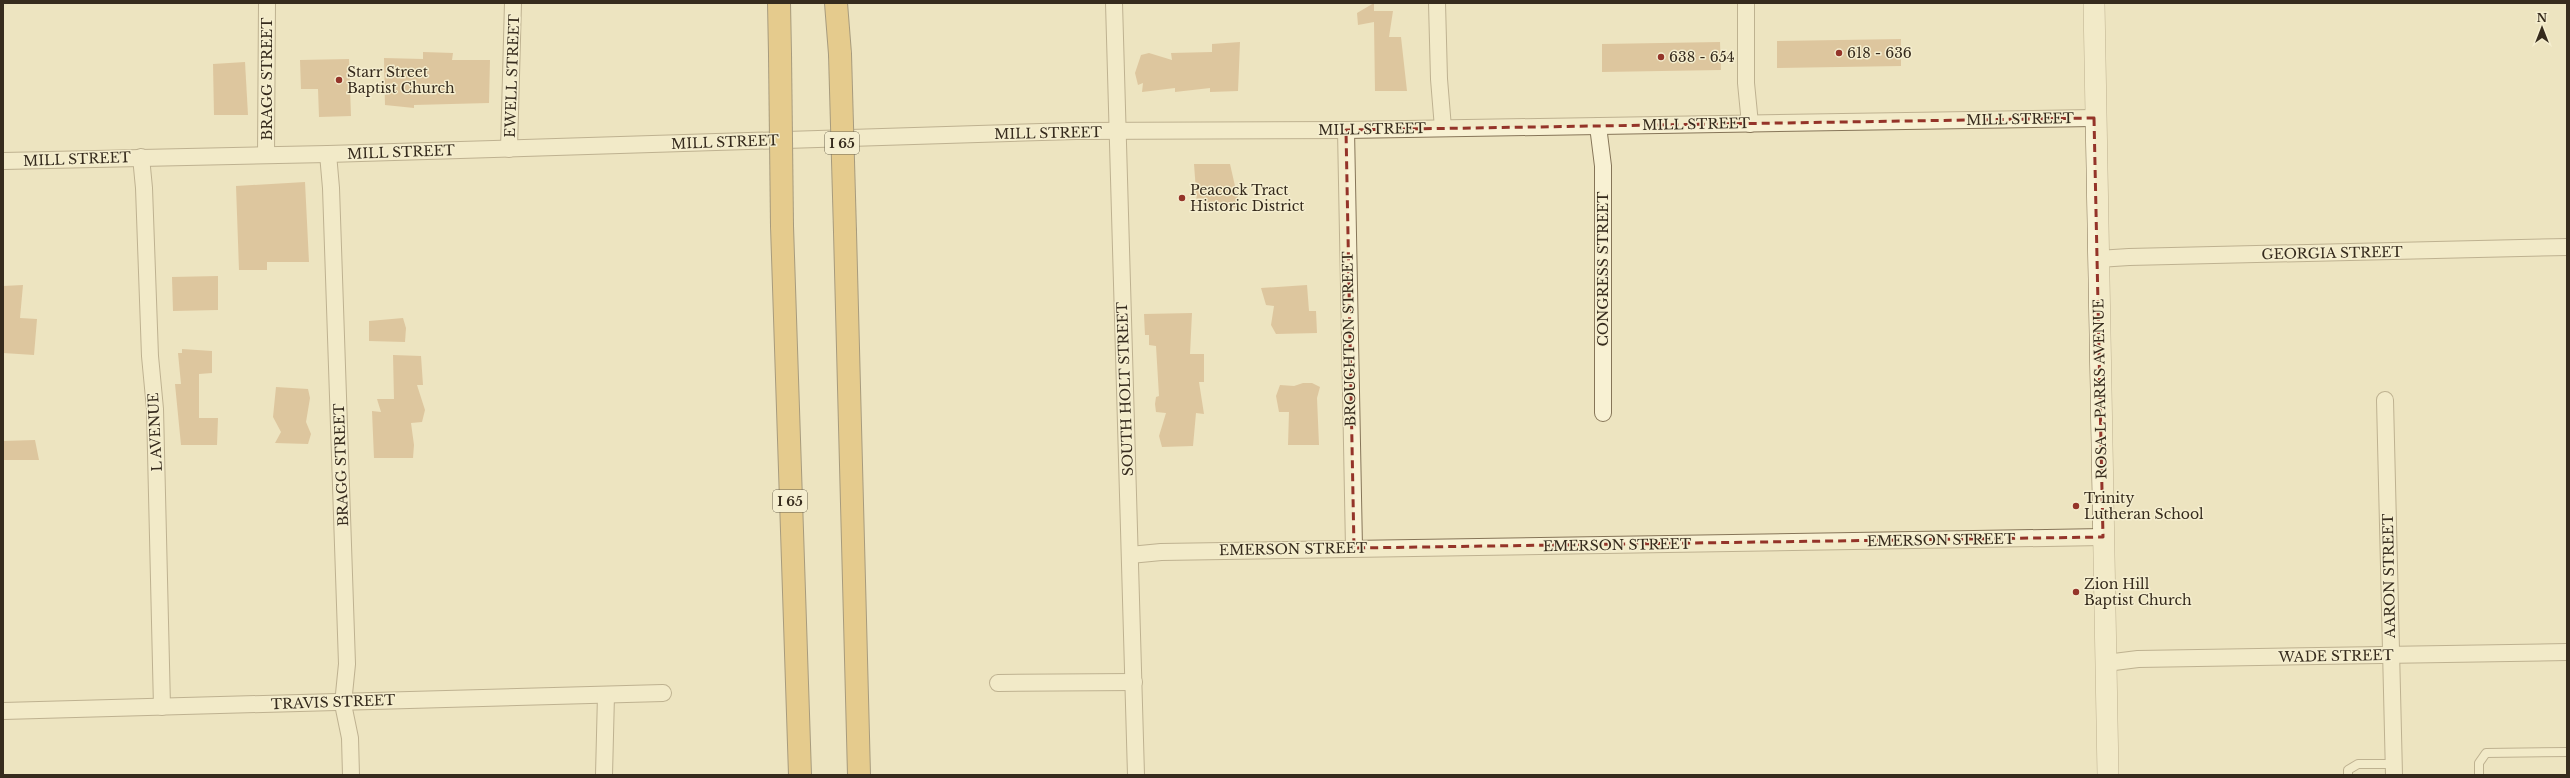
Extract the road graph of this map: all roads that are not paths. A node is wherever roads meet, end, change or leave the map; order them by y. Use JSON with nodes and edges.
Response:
{"nodes":[{"id":1,"x":267,"y":3,"type":"edge"},
{"id":2,"x":513,"y":3,"type":"edge"},
{"id":3,"x":779,"y":3,"type":"edge"},
{"id":4,"x":836,"y":3,"type":"edge"},
{"id":5,"x":1114,"y":3,"type":"edge"},
{"id":6,"x":1437,"y":3,"type":"edge"},
{"id":7,"x":1746,"y":3,"type":"edge"},
{"id":8,"x":2094,"y":3,"type":"edge"},
{"id":9,"x":2094,"y":118,"type":"junction"},
{"id":10,"x":1750,"y":124,"type":"junction"},
{"id":11,"x":1598,"y":126,"type":"junction"},
{"id":12,"x":1443,"y":128,"type":"junction"},
{"id":13,"x":1346,"y":130,"type":"junction"},
{"id":14,"x":1117,"y":132,"type":"junction"},
{"id":15,"x":509,"y":149,"type":"junction"},
{"id":16,"x":328,"y":154,"type":"junction"},
{"id":17,"x":266,"y":155,"type":"junction"},
{"id":18,"x":141,"y":158,"type":"junction"},
{"id":19,"x":3,"y":161,"type":"edge"},
{"id":20,"x":2567,"y":247,"type":"edge"},
{"id":21,"x":2098,"y":259,"type":"junction"},
{"id":22,"x":2385,"y":400,"type":"dead end"},
{"id":23,"x":1603,"y":413,"type":"dead end"},
{"id":24,"x":2103,"y":537,"type":"junction"},
{"id":25,"x":1354,"y":548,"type":"junction"},
{"id":26,"x":1130,"y":555,"type":"junction"},
{"id":27,"x":2567,"y":652,"type":"edge"},
{"id":28,"x":2391,"y":655,"type":"junction"},
{"id":29,"x":2106,"y":663,"type":"junction"},
{"id":30,"x":1134,"y":682,"type":"junction"},
{"id":31,"x":998,"y":683,"type":"dead end"},
{"id":32,"x":663,"y":693,"type":"dead end"},
{"id":33,"x":606,"y":695,"type":"junction"},
{"id":34,"x":343,"y":704,"type":"junction"},
{"id":35,"x":162,"y":707,"type":"junction"},
{"id":36,"x":3,"y":712,"type":"edge"},
{"id":37,"x":2567,"y":752,"type":"edge"},
{"id":38,"x":2394,"y":769,"type":"edge"},
{"id":39,"x":351,"y":775,"type":"edge"},
{"id":40,"x":604,"y":775,"type":"edge"},
{"id":41,"x":800,"y":775,"type":"edge"},
{"id":42,"x":859,"y":775,"type":"edge"},
{"id":43,"x":1136,"y":775,"type":"edge"},
{"id":44,"x":2108,"y":775,"type":"edge"},
{"id":45,"x":2348,"y":775,"type":"edge"},
{"id":46,"x":2479,"y":775,"type":"edge"}],
"edges":[{"from":1,"to":17,"type":"street","name":"BRAGG STREET"},
{"from":2,"to":15,"type":"street","name":"EWELL STREET"},
{"from":3,"to":41,"type":"highway","number":"I 65","bridge":true},
{"from":4,"to":42,"type":"highway","number":"I 65","bridge":true},
{"from":5,"to":14,"type":"street","name":"SOUTH HOLT STREET"},
{"from":6,"to":12,"type":"street"},
{"from":7,"to":10,"type":"street"},
{"from":8,"to":9,"type":"street","name":"ROSA L PARKS AVENUE"},
{"from":9,"to":10,"type":"street","name":"MILL STREET"},
{"from":9,"to":21,"type":"street","name":"ROSA L PARKS AVENUE"},
{"from":10,"to":11,"type":"street","name":"MILL STREET"},
{"from":11,"to":12,"type":"street","name":"MILL STREET"},
{"from":11,"to":23,"type":"street","name":"CONGRESS STREET"},
{"from":12,"to":13,"type":"street","name":"MILL STREET"},
{"from":13,"to":14,"type":"street","name":"MILL STREET"},
{"from":13,"to":25,"type":"street","name":"BROUGHTON STREET"},
{"from":14,"to":15,"type":"street","name":"MILL STREET"},
{"from":14,"to":26,"type":"street","name":"SOUTH HOLT STREET"},
{"from":15,"to":16,"type":"street","name":"MILL STREET"},
{"from":16,"to":17,"type":"street","name":"MILL STREET"},
{"from":16,"to":34,"type":"street","name":"BRAGG STREET"},
{"from":17,"to":18,"type":"street","name":"MILL STREET"},
{"from":18,"to":19,"type":"street","name":"MILL STREET"},
{"from":18,"to":35,"type":"street","name":"L AVENUE"},
{"from":20,"to":21,"type":"street","name":"GEORGIA STREET"},
{"from":21,"to":24,"type":"street","name":"ROSA L PARKS AVENUE"},
{"from":22,"to":28,"type":"street","name":"AARON STREET"},
{"from":24,"to":25,"type":"street","name":"EMERSON STREET"},
{"from":24,"to":29,"type":"street","name":"ROSA L PARKS AVENUE"},
{"from":25,"to":26,"type":"street","name":"EMERSON STREET"},
{"from":26,"to":30,"type":"street","name":"SOUTH HOLT STREET"},
{"from":27,"to":28,"type":"street","name":"WADE STREET"},
{"from":28,"to":29,"type":"street","name":"WADE STREET"},
{"from":28,"to":38,"type":"street","name":"AARON STREET"},
{"from":29,"to":44,"type":"street","name":"ROSA L PARKS AVENUE"},
{"from":30,"to":31,"type":"street"},
{"from":30,"to":43,"type":"street","name":"SOUTH HOLT STREET"},
{"from":32,"to":33,"type":"street","name":"TRAVIS STREET"},
{"from":33,"to":34,"type":"street","name":"TRAVIS STREET"},
{"from":33,"to":40,"type":"street"},
{"from":34,"to":35,"type":"street","name":"TRAVIS STREET"},
{"from":34,"to":39,"type":"street","name":"BRAGG STREET"},
{"from":35,"to":36,"type":"street","name":"TRAVIS STREET"},
{"from":37,"to":46,"type":"lane"},
{"from":38,"to":45,"type":"lane"}]}
